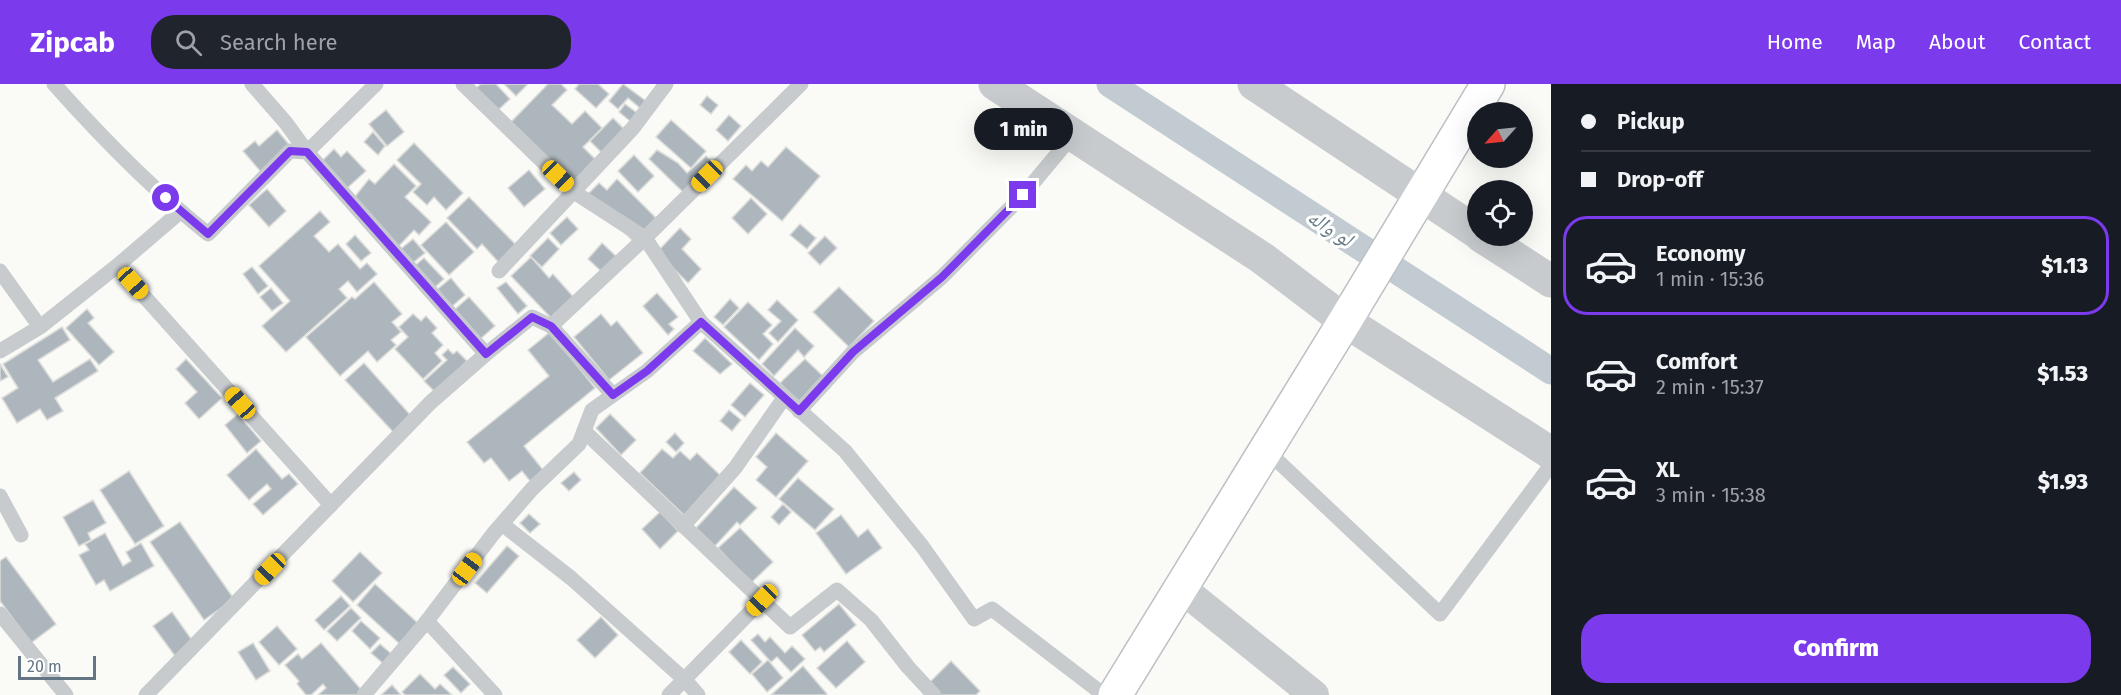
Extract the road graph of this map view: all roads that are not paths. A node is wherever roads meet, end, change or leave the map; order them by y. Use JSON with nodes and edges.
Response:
{"nodes":[{"id":1,"x":54,"y":84,"type":"edge"},
{"id":2,"x":252,"y":84,"type":"edge"},
{"id":3,"x":376,"y":84,"type":"edge"},
{"id":4,"x":463,"y":84,"type":"edge"},
{"id":5,"x":666,"y":84,"type":"edge"},
{"id":6,"x":801,"y":84,"type":"edge"},
{"id":7,"x":995,"y":84,"type":"edge"},
{"id":8,"x":1254,"y":84,"type":"edge"},
{"id":9,"x":1488,"y":84,"type":"edge"},
{"id":10,"x":1073,"y":135,"type":"junction"},
{"id":11,"x":307,"y":152,"type":"junction"},
{"id":12,"x":574,"y":192,"type":"junction"},
{"id":13,"x":1420,"y":196,"type":"junction"},
{"id":14,"x":180,"y":212,"type":"junction"},
{"id":15,"x":1467,"y":226,"type":"edge"},
{"id":16,"x":645,"y":238,"type":"junction"},
{"id":17,"x":1497,"y":246,"type":"edge"},
{"id":18,"x":117,"y":266,"type":"junction"},
{"id":19,"x":0,"y":271,"type":"edge"},
{"id":20,"x":499,"y":271,"type":"dead end"},
{"id":21,"x":1551,"y":281,"type":"edge"},
{"id":22,"x":1345,"y":321,"type":"junction"},
{"id":23,"x":701,"y":322,"type":"junction"},
{"id":24,"x":551,"y":326,"type":"junction"},
{"id":25,"x":40,"y":327,"type":"junction"},
{"id":26,"x":0,"y":351,"type":"edge"},
{"id":27,"x":486,"y":354,"type":"junction"},
{"id":28,"x":613,"y":395,"type":"junction"},
{"id":29,"x":784,"y":398,"type":"junction"},
{"id":30,"x":799,"y":411,"type":"junction"},
{"id":31,"x":584,"y":431,"type":"junction"},
{"id":32,"x":1266,"y":450,"type":"junction"},
{"id":33,"x":1551,"y":453,"type":"edge"},
{"id":34,"x":1551,"y":465,"type":"edge"},
{"id":35,"x":0,"y":496,"type":"edge"},
{"id":36,"x":332,"y":506,"type":"junction"},
{"id":37,"x":502,"y":524,"type":"junction"},
{"id":38,"x":683,"y":526,"type":"junction"},
{"id":39,"x":21,"y":535,"type":"dead end"},
{"id":40,"x":1181,"y":588,"type":"junction"},
{"id":41,"x":762,"y":600,"type":"junction"},
{"id":42,"x":0,"y":614,"type":"edge"},
{"id":43,"x":427,"y":621,"type":"junction"},
{"id":44,"x":685,"y":681,"type":"junction"},
{"id":45,"x":66,"y":695,"type":"edge"},
{"id":46,"x":146,"y":695,"type":"edge"},
{"id":47,"x":364,"y":695,"type":"edge"},
{"id":48,"x":495,"y":695,"type":"edge"},
{"id":49,"x":669,"y":695,"type":"edge"},
{"id":50,"x":698,"y":695,"type":"edge"},
{"id":51,"x":934,"y":695,"type":"edge"},
{"id":52,"x":1104,"y":695,"type":"edge"},
{"id":53,"x":1115,"y":695,"type":"edge"},
{"id":54,"x":1314,"y":695,"type":"edge"}],
"edges":[{"from":1,"to":14,"type":"lane"},
{"from":2,"to":11,"type":"lane"},
{"from":3,"to":11,"type":"lane"},
{"from":4,"to":12,"type":"lane"},
{"from":5,"to":12,"type":"lane"},
{"from":6,"to":16,"type":"lane"},
{"from":7,"to":10,"type":"street"},
{"from":8,"to":13,"type":"street"},
{"from":9,"to":13,"type":"main road"},
{"from":10,"to":22,"type":"street"},
{"from":10,"to":30,"type":"lane"},
{"from":11,"to":14,"type":"lane"},
{"from":11,"to":27,"type":"lane"},
{"from":12,"to":16,"type":"lane"},
{"from":12,"to":20,"type":"lane"},
{"from":13,"to":15,"type":"street"},
{"from":13,"to":22,"type":"main road"},
{"from":14,"to":18,"type":"lane"},
{"from":16,"to":23,"type":"lane"},
{"from":16,"to":24,"type":"lane"},
{"from":17,"to":21,"type":"street"},
{"from":18,"to":25,"type":"lane"},
{"from":18,"to":36,"type":"lane"},
{"from":19,"to":25,"type":"lane"},
{"from":22,"to":32,"type":"main road"},
{"from":22,"to":33,"type":"street"},
{"from":23,"to":28,"type":"lane"},
{"from":23,"to":29,"type":"lane"},
{"from":24,"to":27,"type":"lane"},
{"from":24,"to":28,"type":"lane"},
{"from":25,"to":26,"type":"lane"},
{"from":27,"to":36,"type":"lane"},
{"from":28,"to":31,"type":"lane"},
{"from":29,"to":30,"type":"lane"},
{"from":29,"to":38,"type":"lane"},
{"from":30,"to":52,"type":"lane"},
{"from":31,"to":37,"type":"lane"},
{"from":31,"to":38,"type":"lane"},
{"from":32,"to":34,"type":"lane"},
{"from":32,"to":40,"type":"main road"},
{"from":35,"to":39,"type":"lane"},
{"from":36,"to":46,"type":"lane"},
{"from":37,"to":43,"type":"lane"},
{"from":37,"to":44,"type":"lane"},
{"from":38,"to":41,"type":"lane"},
{"from":40,"to":53,"type":"main road"},
{"from":40,"to":54,"type":"street"},
{"from":41,"to":44,"type":"lane"},
{"from":41,"to":51,"type":"lane"},
{"from":42,"to":45,"type":"lane"},
{"from":43,"to":47,"type":"lane"},
{"from":43,"to":48,"type":"lane"},
{"from":44,"to":49,"type":"lane"},
{"from":44,"to":50,"type":"lane"}]}
